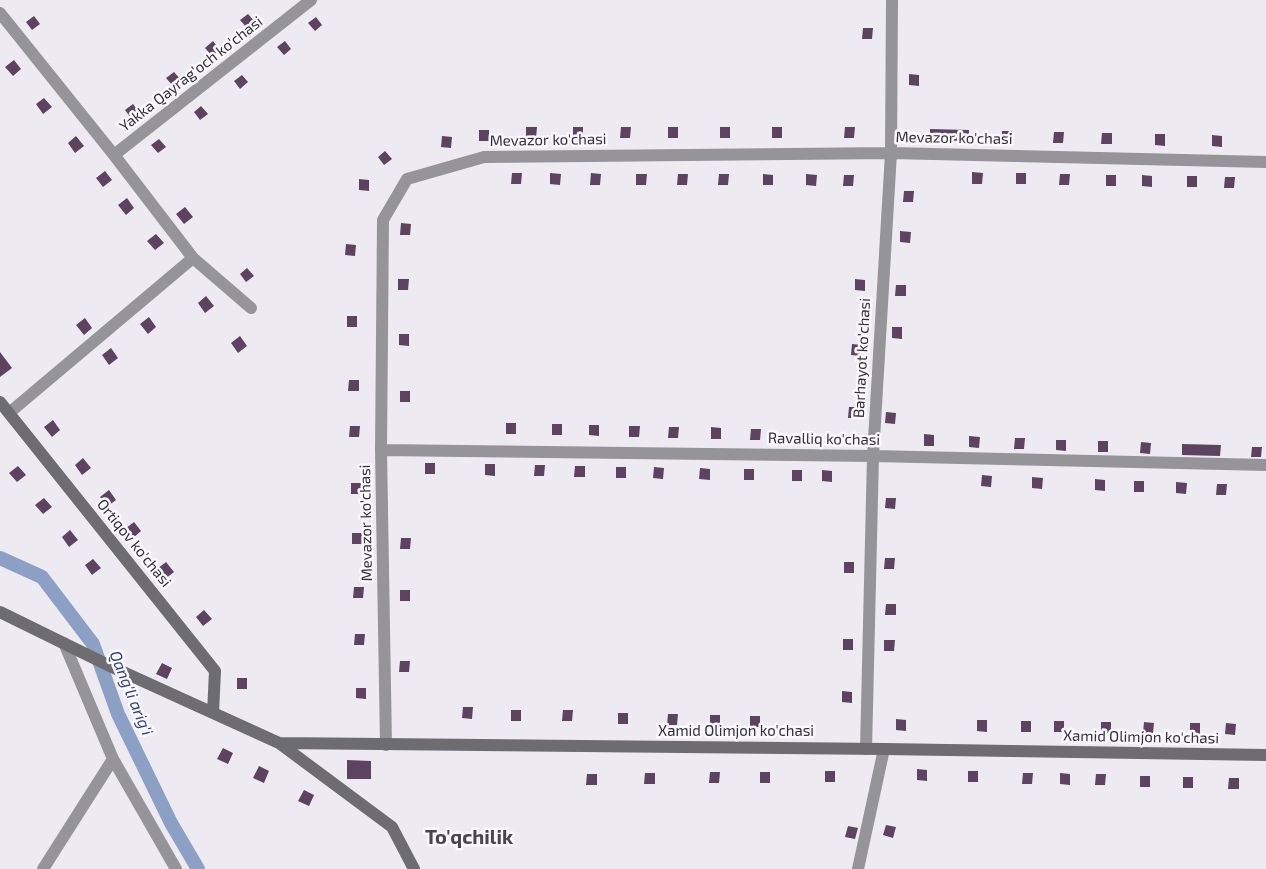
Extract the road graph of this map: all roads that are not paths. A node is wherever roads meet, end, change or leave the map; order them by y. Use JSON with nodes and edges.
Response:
{"nodes":[{"id":1,"x":311,"y":0,"type":"edge"},
{"id":2,"x":892,"y":0,"type":"edge"},
{"id":3,"x":0,"y":13,"type":"edge"},
{"id":4,"x":891,"y":153,"type":"junction"},
{"id":5,"x":114,"y":155,"type":"junction"},
{"id":6,"x":1266,"y":162,"type":"edge"},
{"id":7,"x":194,"y":258,"type":"junction"},
{"id":8,"x":251,"y":308,"type":"dead end"},
{"id":9,"x":0,"y":402,"type":"edge"},
{"id":10,"x":9,"y":413,"type":"junction"},
{"id":11,"x":381,"y":450,"type":"junction"},
{"id":12,"x":873,"y":456,"type":"junction"},
{"id":13,"x":1266,"y":465,"type":"edge"},
{"id":14,"x":0,"y":612,"type":"edge"},
{"id":15,"x":64,"y":643,"type":"junction"},
{"id":16,"x":213,"y":713,"type":"junction"},
{"id":17,"x":279,"y":743,"type":"junction"},
{"id":18,"x":386,"y":745,"type":"junction"},
{"id":19,"x":866,"y":749,"type":"junction"},
{"id":20,"x":884,"y":749,"type":"junction"},
{"id":21,"x":1266,"y":755,"type":"edge"},
{"id":22,"x":113,"y":759,"type":"junction"},
{"id":23,"x":43,"y":869,"type":"edge"},
{"id":24,"x":176,"y":869,"type":"edge"},
{"id":25,"x":414,"y":869,"type":"edge"},
{"id":26,"x":858,"y":869,"type":"edge"}],
"edges":[{"from":1,"to":5,"type":"street","name":"Yakka Qayrag'och ko'chasi"},
{"from":2,"to":4,"type":"street","name":"Barhayot ko'chasi"},
{"from":3,"to":5,"type":"street"},
{"from":4,"to":6,"type":"street","name":"Mevazor ko'chasi"},
{"from":4,"to":11,"type":"street","name":"Mevazor ko'chasi"},
{"from":4,"to":12,"type":"street","name":"Barhayot ko'chasi"},
{"from":5,"to":7,"type":"street"},
{"from":7,"to":8,"type":"street"},
{"from":7,"to":10,"type":"street"},
{"from":9,"to":10,"type":"main road","name":"Ortiqov ko'chasi"},
{"from":10,"to":16,"type":"main road","name":"Ortiqov ko'chasi"},
{"from":11,"to":12,"type":"street","name":"Ravalliq ko'chasi"},
{"from":11,"to":18,"type":"street","name":"Mevazor ko'chasi"},
{"from":12,"to":13,"type":"street","name":"Ravalliq ko'chasi"},
{"from":12,"to":19,"type":"street","name":"Barhayot ko'chasi"},
{"from":14,"to":15,"type":"main road"},
{"from":15,"to":16,"type":"main road","name":"Xamid Olimjon ko'chasi"},
{"from":15,"to":22,"type":"street"},
{"from":16,"to":17,"type":"main road","name":"Xamid Olimjon ko'chasi"},
{"from":17,"to":18,"type":"main road","name":"Xamid Olimjon ko'chasi"},
{"from":17,"to":25,"type":"main road"},
{"from":18,"to":19,"type":"main road","name":"Xamid Olimjon ko'chasi"},
{"from":19,"to":20,"type":"main road","name":"Xamid Olimjon ko'chasi"},
{"from":20,"to":21,"type":"main road","name":"Xamid Olimjon ko'chasi"},
{"from":20,"to":26,"type":"street"},
{"from":22,"to":23,"type":"street"},
{"from":22,"to":24,"type":"street"}]}
